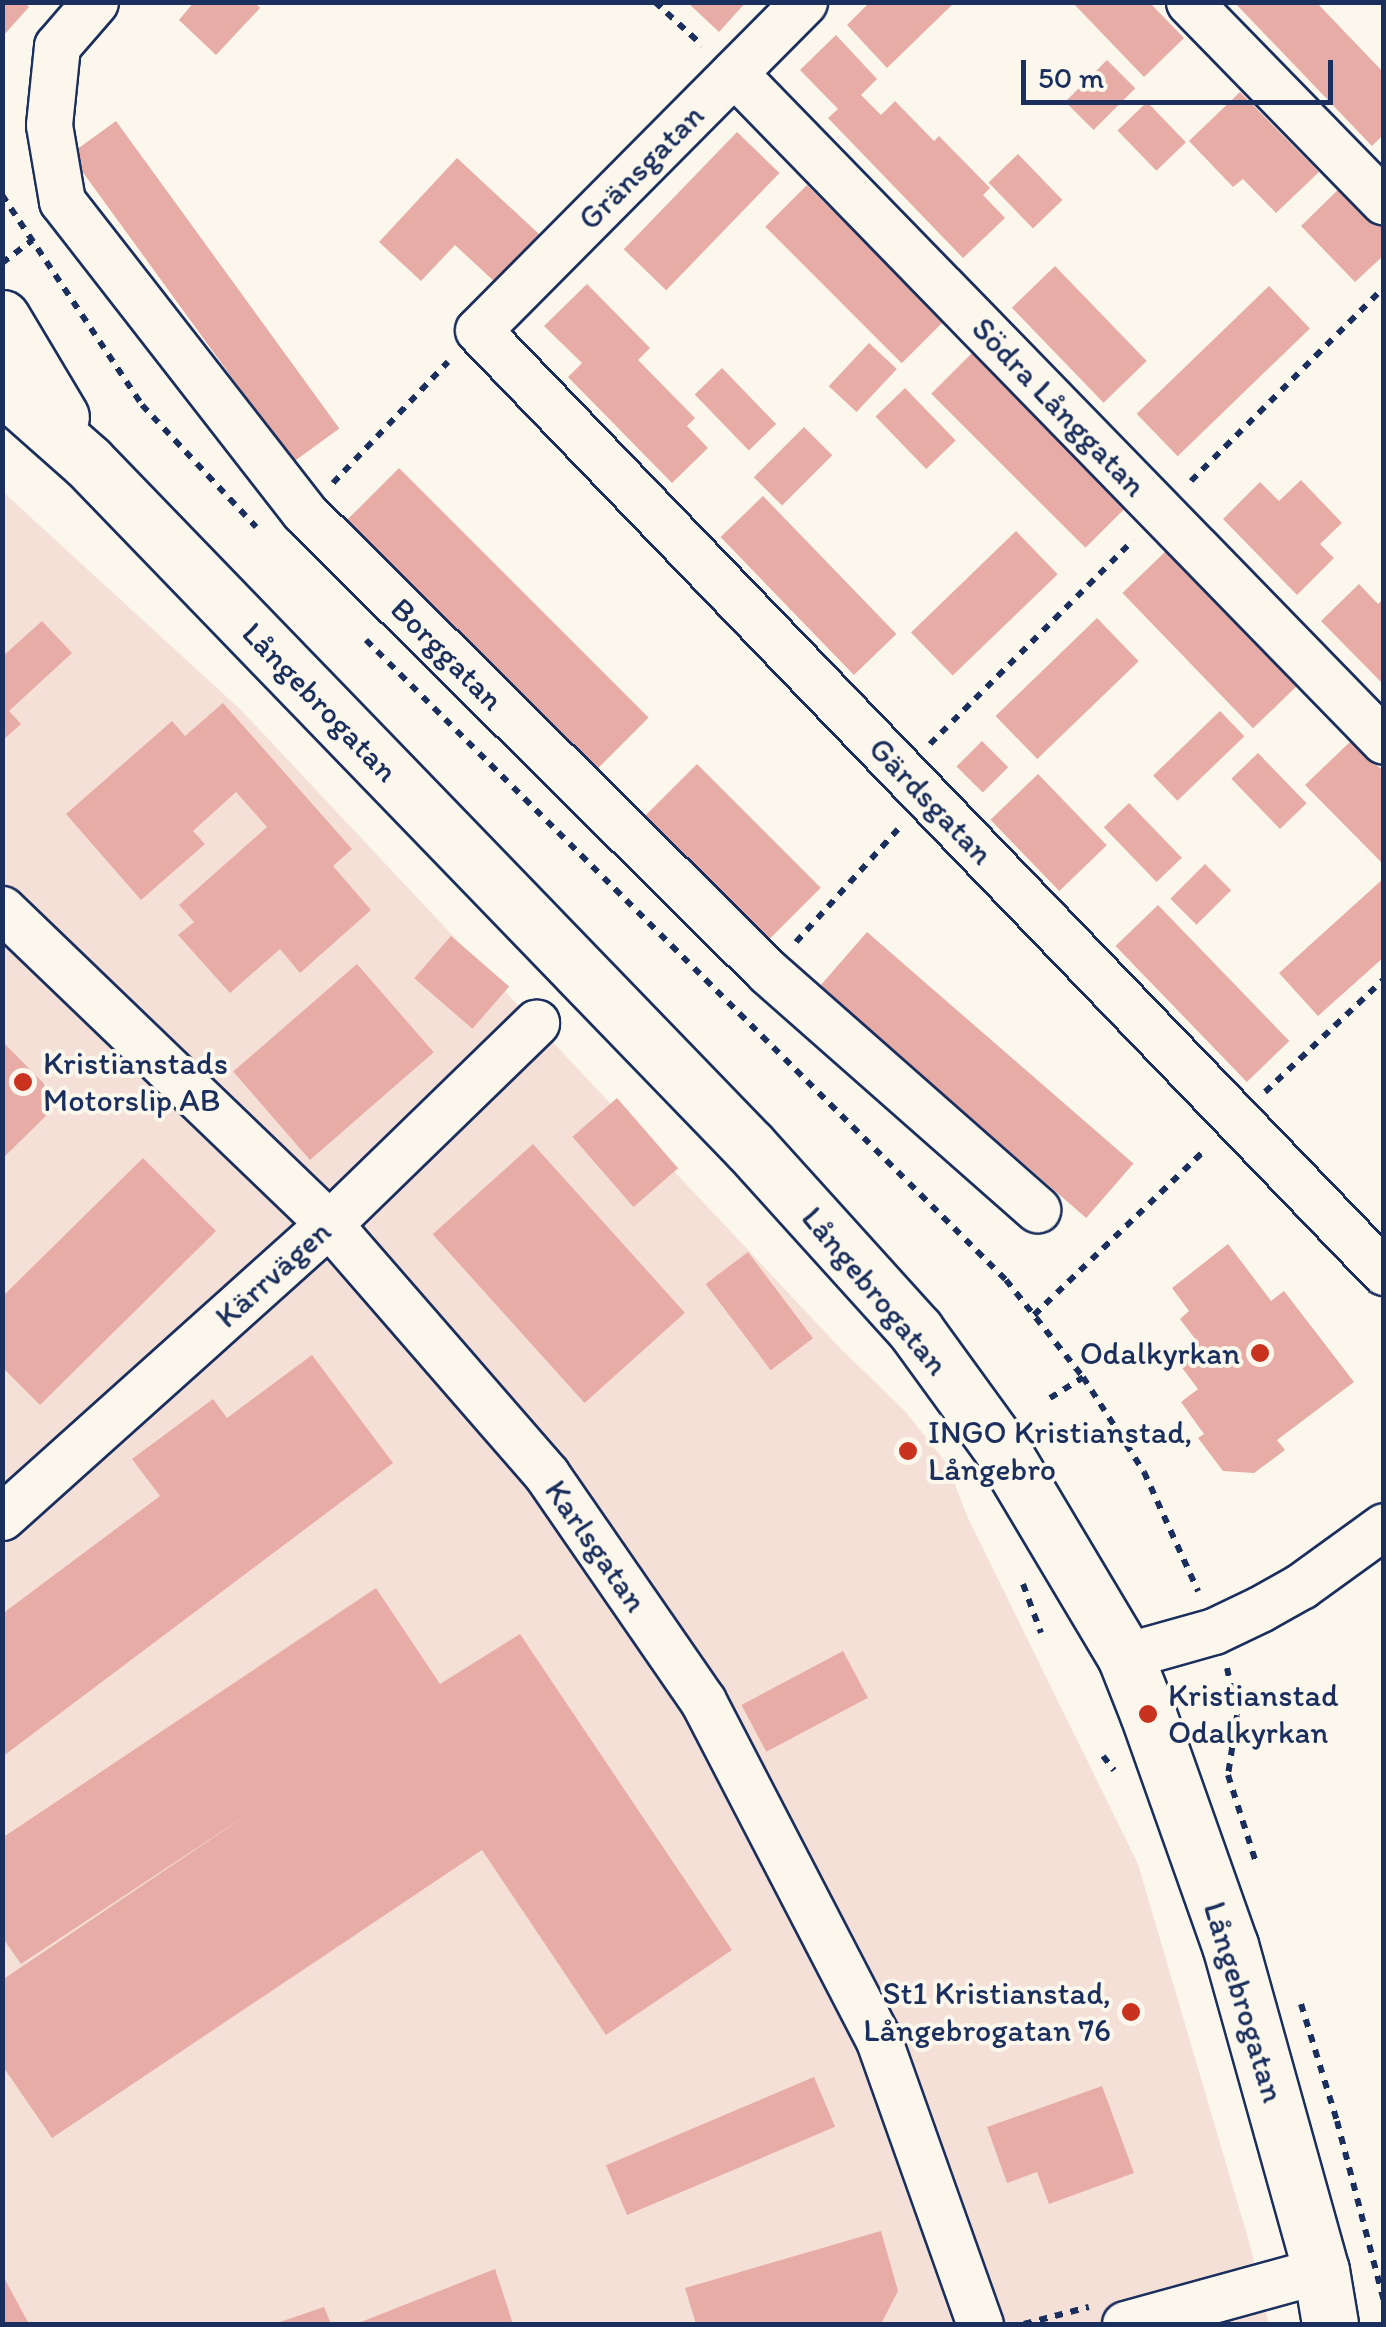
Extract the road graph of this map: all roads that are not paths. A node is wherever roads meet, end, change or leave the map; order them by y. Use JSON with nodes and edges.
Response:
{"nodes":[{"id":1,"x":95,"y":2,"type":"edge"},
{"id":2,"x":804,"y":2,"type":"edge"},
{"id":3,"x":1190,"y":2,"type":"edge"},
{"id":4,"x":734,"y":73,"type":"junction"},
{"id":5,"x":1384,"y":202,"type":"edge"},
{"id":6,"x":2,"y":318,"type":"edge"},
{"id":7,"x":478,"y":330,"type":"joint"},
{"id":8,"x":2,"y":386,"type":"edge"},
{"id":9,"x":88,"y":462,"type":"junction"},
{"id":10,"x":1384,"y":741,"type":"edge"},
{"id":11,"x":2,"y":909,"type":"edge"},
{"id":12,"x":536,"y":1023,"type":"dead end"},
{"id":13,"x":1037,"y":1209,"type":"dead end"},
{"id":14,"x":329,"y":1224,"type":"junction"},
{"id":15,"x":1384,"y":1272,"type":"edge"},
{"id":16,"x":2,"y":1516,"type":"edge"},
{"id":17,"x":1384,"y":1526,"type":"edge"},
{"id":18,"x":1125,"y":1656,"type":"junction"},
{"id":19,"x":1322,"y":2270,"type":"junction"},
{"id":20,"x":1113,"y":2314,"type":"edge"},
{"id":21,"x":980,"y":2324,"type":"edge"},
{"id":22,"x":1330,"y":2324,"type":"edge"}],
"edges":[{"from":1,"to":13,"type":"street","name":"Borggatan"},
{"from":2,"to":4,"type":"street","name":"Gränsgatan"},
{"from":3,"to":5,"type":"street"},
{"from":4,"to":7,"type":"street","name":"Gränsgatan"},
{"from":4,"to":10,"type":"street","name":"Södra Långgatan"},
{"from":6,"to":9,"type":"main road","name":"Långebrogatan"},
{"from":7,"to":15,"type":"street","name":"Gärdsgatan"},
{"from":8,"to":9,"type":"main road","name":"Långebrogatan"},
{"from":9,"to":18,"type":"main road","name":"Långebrogatan"},
{"from":11,"to":14,"type":"street","name":"Karlsgatan"},
{"from":12,"to":14,"type":"street","name":"Kärrvägen"},
{"from":14,"to":16,"type":"street","name":"Kärrvägen"},
{"from":14,"to":21,"type":"street","name":"Karlsgatan"},
{"from":17,"to":18,"type":"street"},
{"from":18,"to":19,"type":"main road","name":"Långebrogatan"},
{"from":19,"to":20,"type":"street"},
{"from":19,"to":22,"type":"main road","name":"Långebrogatan"}]}
